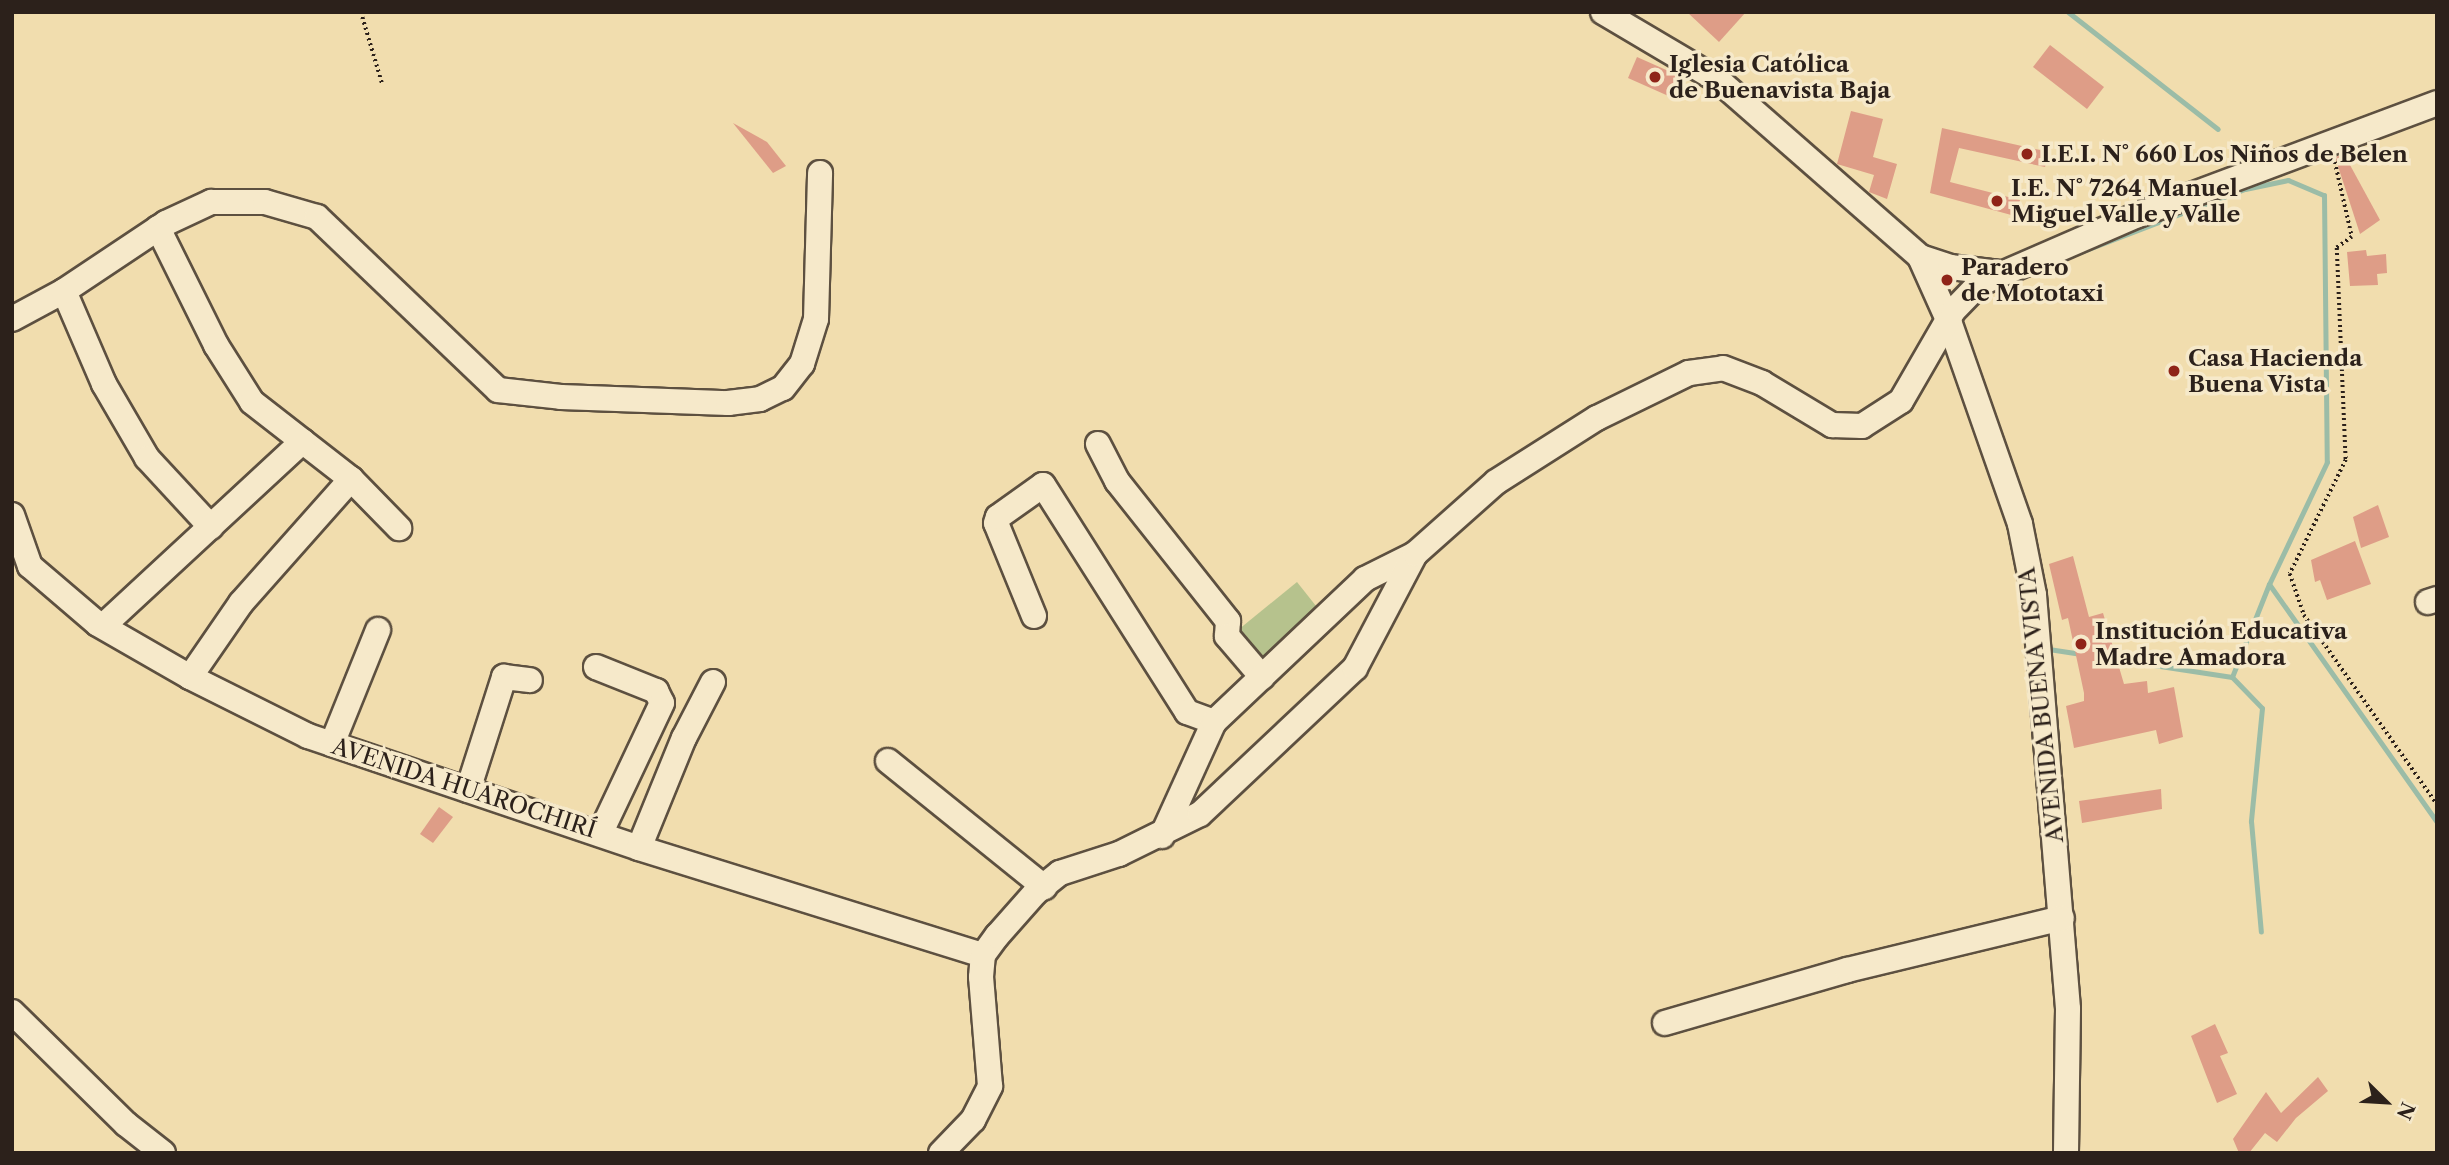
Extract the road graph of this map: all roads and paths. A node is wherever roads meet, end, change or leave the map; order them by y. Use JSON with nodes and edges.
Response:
{"nodes":[{"id":1,"x":361,"y":12,"type":"edge"},
{"id":2,"x":1603,"y":12,"type":"edge"},
{"id":3,"x":382,"y":83,"type":"dead end"},
{"id":4,"x":2437,"y":103,"type":"edge"},
{"id":5,"x":2331,"y":143,"type":"junction"},
{"id":6,"x":820,"y":173,"type":"dead end"},
{"id":7,"x":158,"y":228,"type":"junction"},
{"id":8,"x":1920,"y":257,"type":"junction"},
{"id":9,"x":2000,"y":273,"type":"junction"},
{"id":10,"x":64,"y":292,"type":"junction"},
{"id":11,"x":12,"y":319,"type":"edge"},
{"id":12,"x":1950,"y":324,"type":"junction"},
{"id":13,"x":303,"y":441,"type":"junction"},
{"id":14,"x":1098,"y":444,"type":"dead end"},
{"id":15,"x":351,"y":479,"type":"junction"},
{"id":16,"x":12,"y":515,"type":"edge"},
{"id":17,"x":211,"y":527,"type":"junction"},
{"id":18,"x":399,"y":528,"type":"dead end"},
{"id":19,"x":1415,"y":554,"type":"junction"},
{"id":20,"x":1034,"y":617,"type":"dead end"},
{"id":21,"x":103,"y":626,"type":"junction"},
{"id":22,"x":379,"y":630,"type":"dead end"},
{"id":23,"x":596,"y":667,"type":"dead end"},
{"id":24,"x":190,"y":677,"type":"junction"},
{"id":25,"x":1262,"y":677,"type":"junction"},
{"id":26,"x":530,"y":680,"type":"dead end"},
{"id":27,"x":713,"y":682,"type":"dead end"},
{"id":28,"x":1214,"y":722,"type":"junction"},
{"id":29,"x":332,"y":744,"type":"junction"},
{"id":30,"x":888,"y":761,"type":"dead end"},
{"id":31,"x":468,"y":790,"type":"junction"},
{"id":32,"x":2437,"y":804,"type":"edge"},
{"id":33,"x":600,"y":834,"type":"junction"},
{"id":34,"x":1162,"y":836,"type":"junction"},
{"id":35,"x":639,"y":848,"type":"junction"},
{"id":36,"x":1044,"y":887,"type":"junction"},
{"id":37,"x":2062,"y":918,"type":"junction"},
{"id":38,"x":983,"y":956,"type":"junction"},
{"id":39,"x":12,"y":1013,"type":"edge"},
{"id":40,"x":1665,"y":1023,"type":"dead end"},
{"id":41,"x":163,"y":1153,"type":"edge"},
{"id":42,"x":941,"y":1153,"type":"edge"},
{"id":43,"x":2066,"y":1153,"type":"edge"}],
"edges":[{"from":1,"to":3,"type":"path"},
{"from":2,"to":8,"type":"street","name":"AVENIDA BUENA VISTA"},
{"from":4,"to":5,"type":"street"},
{"from":5,"to":9,"type":"street"},
{"from":5,"to":32,"type":"path"},
{"from":6,"to":7,"type":"street"},
{"from":7,"to":10,"type":"street"},
{"from":7,"to":13,"type":"street"},
{"from":8,"to":9,"type":"street"},
{"from":8,"to":12,"type":"street","name":"AVENIDA BUENA VISTA"},
{"from":9,"to":12,"type":"street"},
{"from":10,"to":11,"type":"street"},
{"from":10,"to":17,"type":"street"},
{"from":12,"to":19,"type":"street"},
{"from":12,"to":37,"type":"street","name":"AVENIDA BUENA VISTA"},
{"from":13,"to":15,"type":"street"},
{"from":13,"to":17,"type":"street"},
{"from":14,"to":25,"type":"street"},
{"from":15,"to":18,"type":"street"},
{"from":15,"to":24,"type":"street"},
{"from":16,"to":21,"type":"street","name":"AVENIDA HUAROCHIRÍ"},
{"from":17,"to":21,"type":"street"},
{"from":19,"to":25,"type":"street"},
{"from":19,"to":34,"type":"street"},
{"from":20,"to":28,"type":"street"},
{"from":21,"to":24,"type":"street","name":"AVENIDA HUAROCHIRÍ"},
{"from":22,"to":29,"type":"street"},
{"from":23,"to":33,"type":"street"},
{"from":24,"to":29,"type":"street","name":"AVENIDA HUAROCHIRÍ"},
{"from":25,"to":28,"type":"street"},
{"from":26,"to":31,"type":"street"},
{"from":27,"to":35,"type":"street"},
{"from":28,"to":34,"type":"street"},
{"from":29,"to":31,"type":"street","name":"AVENIDA HUAROCHIRÍ"},
{"from":30,"to":36,"type":"street"},
{"from":31,"to":33,"type":"street","name":"AVENIDA HUAROCHIRÍ"},
{"from":33,"to":35,"type":"street","name":"AVENIDA HUAROCHIRÍ"},
{"from":34,"to":36,"type":"street"},
{"from":35,"to":38,"type":"street","name":"AVENIDA HUAROCHIRÍ"},
{"from":36,"to":38,"type":"street"},
{"from":37,"to":40,"type":"street"},
{"from":37,"to":43,"type":"street","name":"AVENIDA BUENA VISTA"},
{"from":38,"to":42,"type":"street"},
{"from":39,"to":41,"type":"street"}]}
